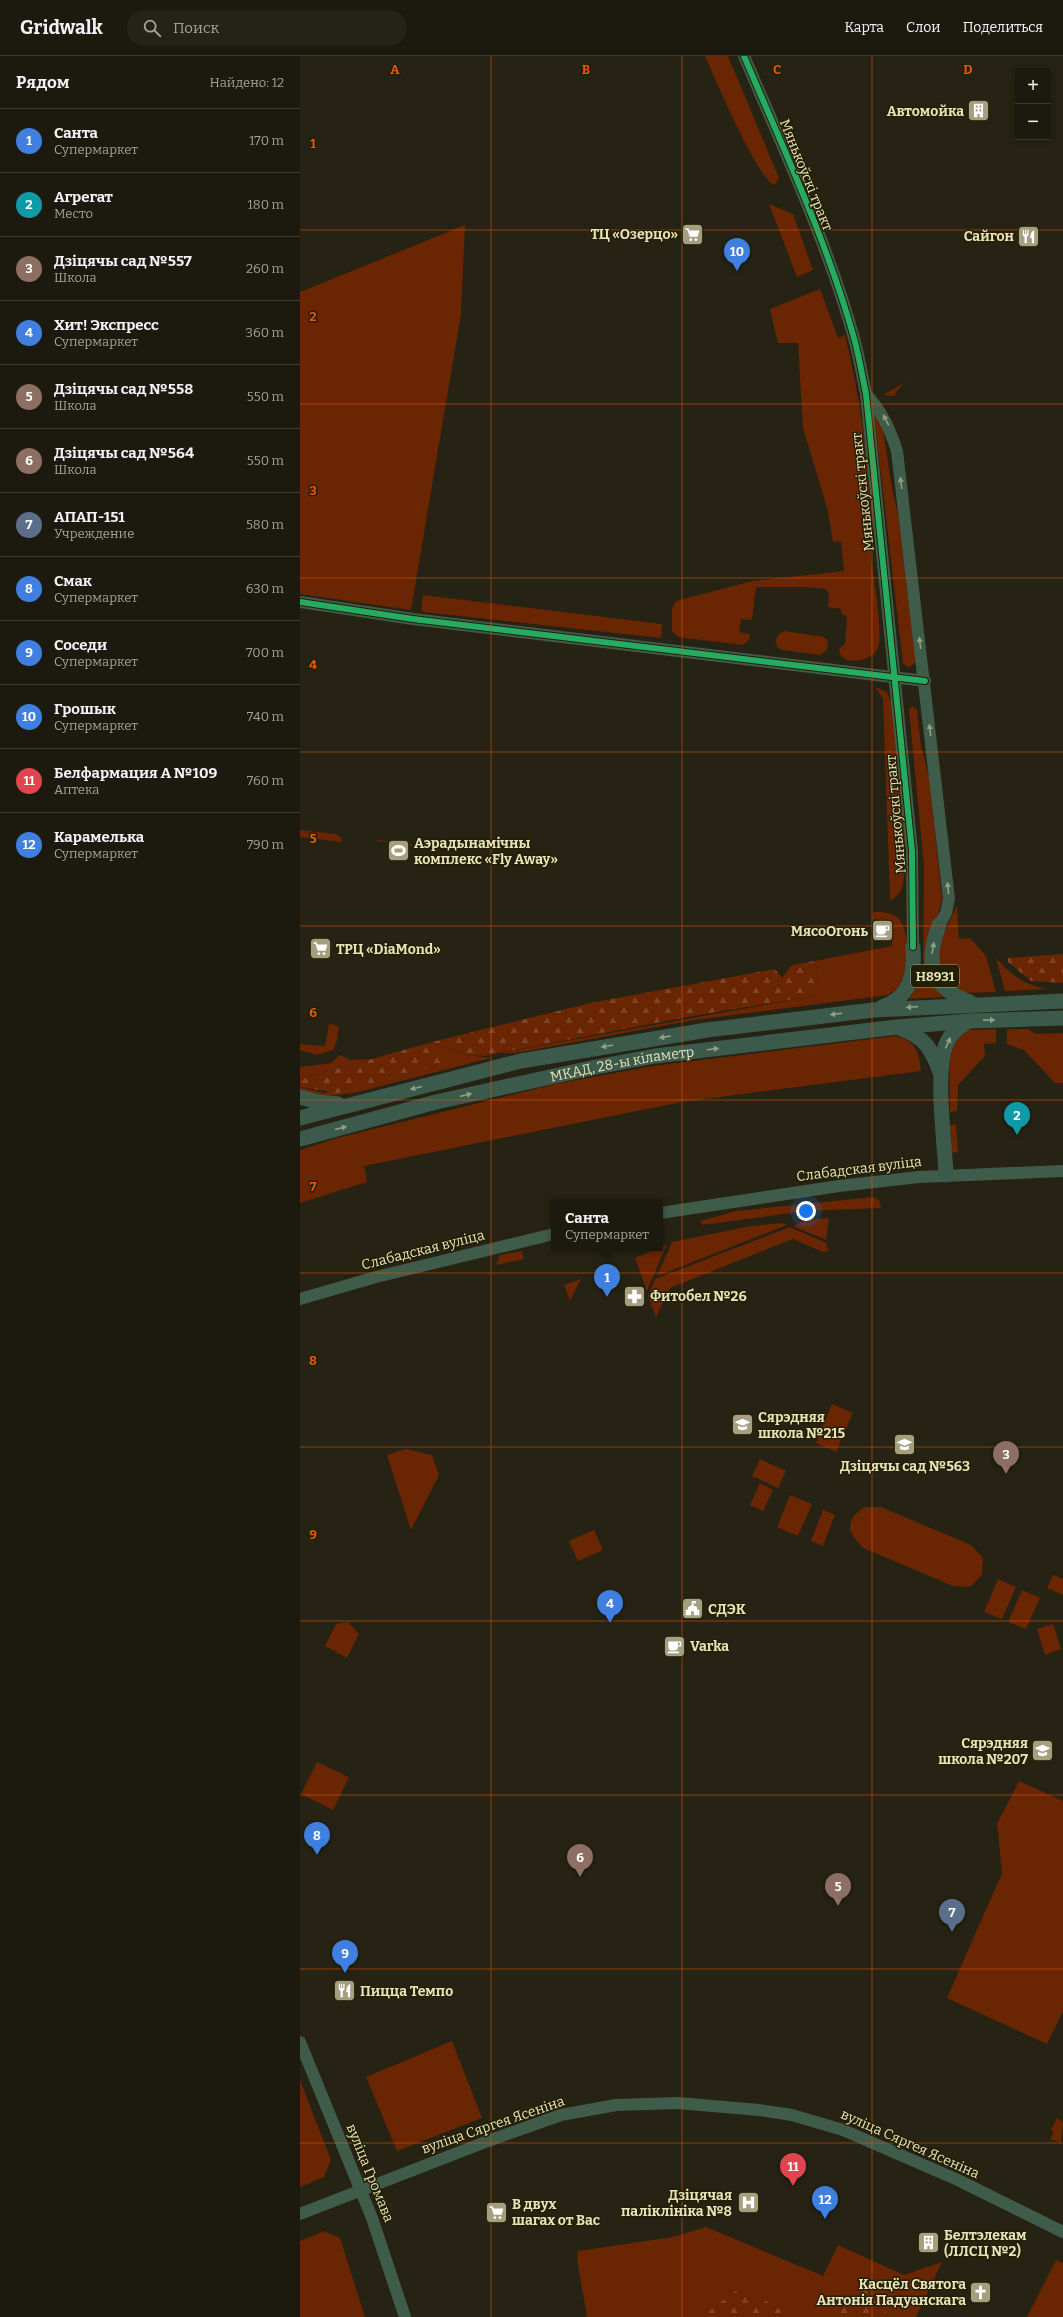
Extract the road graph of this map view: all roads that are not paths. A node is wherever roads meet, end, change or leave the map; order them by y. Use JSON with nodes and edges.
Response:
{"nodes":[{"id":1,"x":744,"y":56,"type":"edge"},
{"id":2,"x":866,"y":394,"type":"junction"},
{"id":3,"x":300,"y":602,"type":"edge"},
{"id":4,"x":895,"y":678,"type":"junction"},
{"id":5,"x":925,"y":682,"type":"junction"},
{"id":6,"x":939,"y":925,"type":"joint"},
{"id":7,"x":913,"y":947,"type":"joint"},
{"id":8,"x":1063,"y":1001,"type":"edge"},
{"id":9,"x":977,"y":1004,"type":"junction"},
{"id":10,"x":874,"y":1010,"type":"junction"},
{"id":11,"x":1063,"y":1018,"type":"edge"},
{"id":12,"x":969,"y":1021,"type":"junction"},
{"id":13,"x":897,"y":1026,"type":"junction"},
{"id":14,"x":940,"y":1073,"type":"junction"},
{"id":15,"x":300,"y":1097,"type":"edge"},
{"id":16,"x":353,"y":1103,"type":"junction"},
{"id":17,"x":300,"y":1118,"type":"edge"},
{"id":18,"x":301,"y":1139,"type":"edge"},
{"id":19,"x":1063,"y":1171,"type":"edge"},
{"id":20,"x":946,"y":1175,"type":"junction"},
{"id":21,"x":663,"y":1212,"type":"edge"},
{"id":22,"x":551,"y":1235,"type":"edge"},
{"id":23,"x":300,"y":1300,"type":"edge"},
{"id":24,"x":300,"y":2042,"type":"edge"},
{"id":25,"x":361,"y":2190,"type":"junction"},
{"id":26,"x":300,"y":2214,"type":"edge"},
{"id":27,"x":1063,"y":2232,"type":"edge"},
{"id":28,"x":405,"y":2317,"type":"edge"}],
"edges":[{"from":1,"to":2,"type":"street","name":"Мянькоўскі тракт","number":"Н8931"},
{"from":2,"to":4,"type":"street","name":"Мянькоўскі тракт","number":"Н8931"},
{"from":5,"to":2,"type":"street","name":"Мянькоўскі тракт","number":"Н8931","one_way":true},
{"from":3,"to":4,"type":"street"},
{"from":4,"to":5,"type":"street"},
{"from":4,"to":7,"type":"street","name":"Мянькоўскі тракт","number":"Н8931"},
{"from":6,"to":5,"type":"street","name":"Мянькоўскі тракт","number":"Н8931","one_way":true},
{"from":9,"to":6,"type":"highway","number":"Н8931","one_way":true},
{"from":7,"to":10,"type":"highway","number":"Н8931"},
{"from":8,"to":9,"type":"highway","name":"МКАД, 28-ы кіламетр"},
{"from":9,"to":10,"type":"highway","name":"МКАД, 28-ы кіламетр","one_way":true},
{"from":10,"to":16,"type":"highway","name":"МКАД, 28-ы кіламетр","one_way":true},
{"from":12,"to":11,"type":"highway","name":"МКАД, 28-ы кіламетр","one_way":true},
{"from":12,"to":13,"type":"highway","name":"МКАД, 28-ы кіламетр"},
{"from":14,"to":12,"type":"highway","one_way":true},
{"from":13,"to":14,"type":"highway"},
{"from":18,"to":13,"type":"highway","name":"МКАД, 28-ы кіламетр","one_way":true},
{"from":14,"to":20,"type":"highway"},
{"from":15,"to":16,"type":"highway"},
{"from":16,"to":17,"type":"highway","name":"МКАД, 28-ы кіламетр"},
{"from":19,"to":20,"type":"street","name":"Слабадская вуліца"},
{"from":20,"to":21,"type":"street","name":"Слабадская вуліца"},
{"from":22,"to":23,"type":"street","name":"Слабадская вуліца"},
{"from":24,"to":25,"type":"street","name":"вуліца Громава"},
{"from":25,"to":26,"type":"street","name":"вуліца Сяргея Ясеніна"},
{"from":25,"to":27,"type":"street","name":"вуліца Сяргея Ясеніна"},
{"from":25,"to":28,"type":"street","name":"вуліца Громава"}]}
